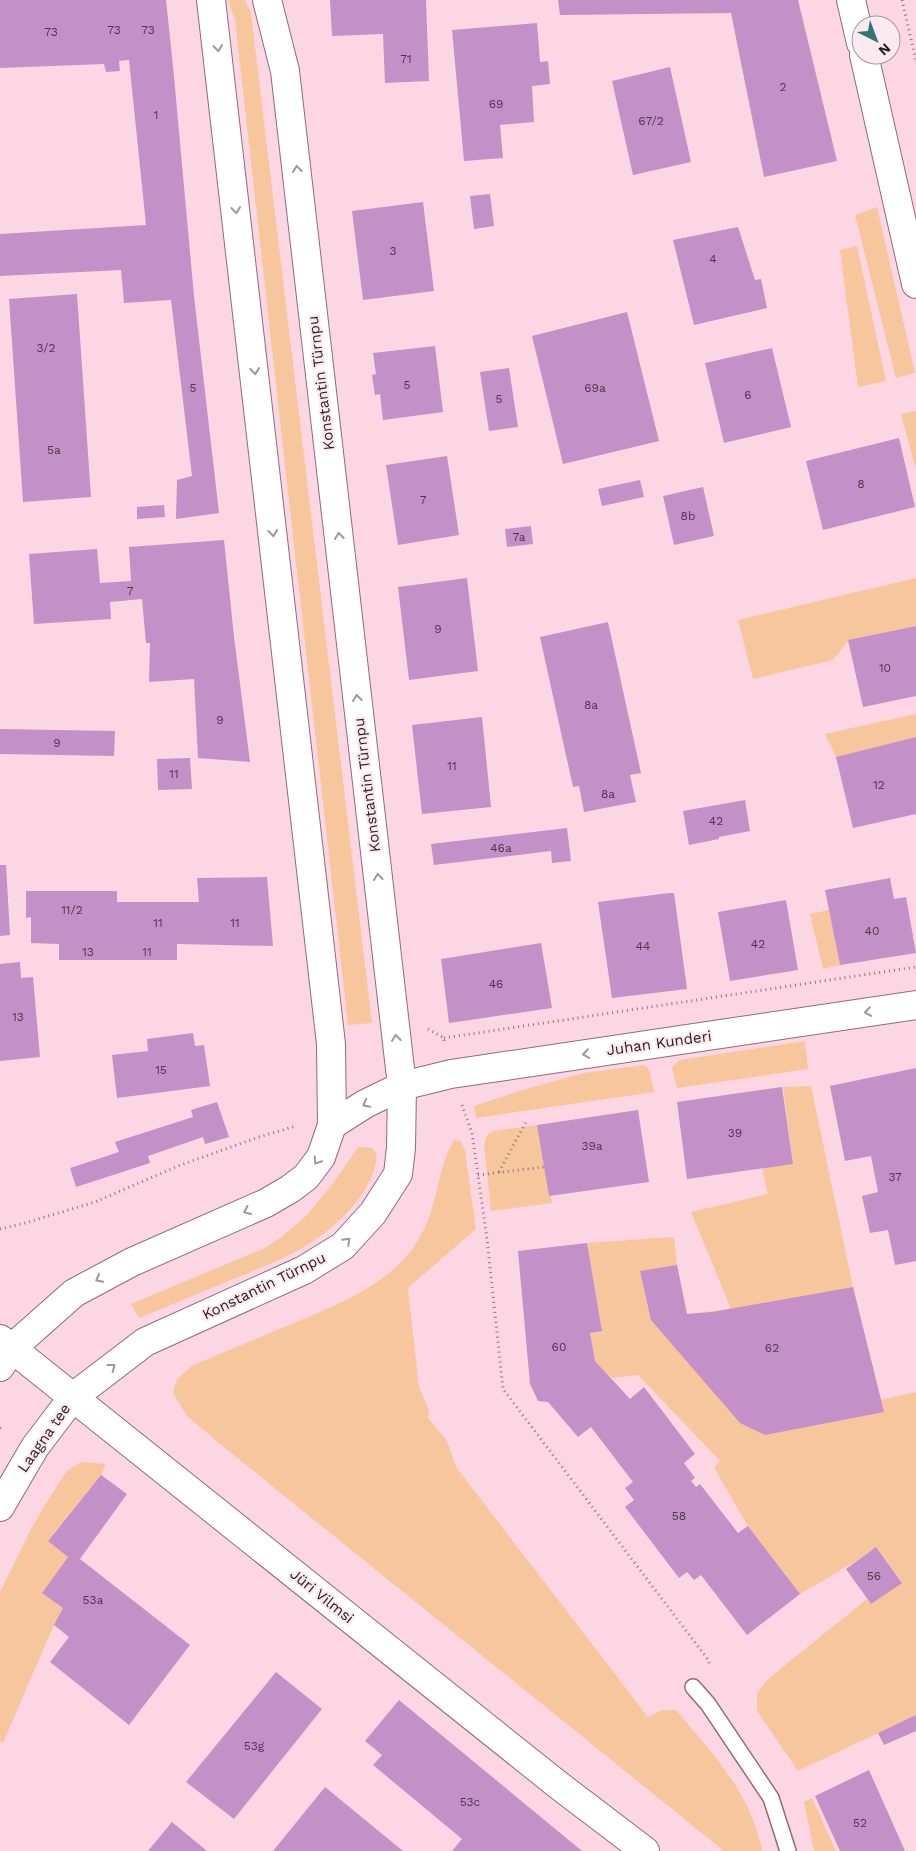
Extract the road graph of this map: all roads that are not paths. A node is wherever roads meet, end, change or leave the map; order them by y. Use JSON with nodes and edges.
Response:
{"nodes":[{"id":1,"x":211,"y":0,"type":"edge"},
{"id":2,"x":268,"y":0,"type":"edge"},
{"id":3,"x":851,"y":0,"type":"edge"},
{"id":4,"x":854,"y":15,"type":"edge"},
{"id":5,"x":866,"y":65,"type":"edge"},
{"id":6,"x":916,"y":284,"type":"edge"},
{"id":7,"x":916,"y":1005,"type":"edge"},
{"id":8,"x":402,"y":1086,"type":"junction"},
{"id":9,"x":332,"y":1125,"type":"junction"},
{"id":10,"x":4,"y":1352,"type":"edge"},
{"id":11,"x":73,"y":1396,"type":"junction"},
{"id":12,"x":0,"y":1507,"type":"edge"},
{"id":13,"x":694,"y":1687,"type":"dead end"},
{"id":14,"x":645,"y":1851,"type":"edge"},
{"id":15,"x":788,"y":1851,"type":"edge"}],
"edges":[{"from":1,"to":9,"type":"main road","one_way":true},
{"from":8,"to":2,"type":"main road","name":"Konstantin Türnpu","one_way":true},
{"from":3,"to":4,"type":"main road"},
{"from":5,"to":6,"type":"main road"},
{"from":7,"to":8,"type":"main road","name":"Juhan Kunderi","one_way":true},
{"from":8,"to":9,"type":"main road","name":"Juhan Kunderi","one_way":true},
{"from":11,"to":8,"type":"main road","name":"Konstantin Türnpu","one_way":true},
{"from":9,"to":10,"type":"main road","one_way":true},
{"from":10,"to":11,"type":"main road","name":"Jüri Vilmsi"},
{"from":11,"to":12,"type":"main road","name":"Laagna tee"},
{"from":11,"to":14,"type":"main road","name":"Jüri Vilmsi"},
{"from":13,"to":15,"type":"lane"}]}
